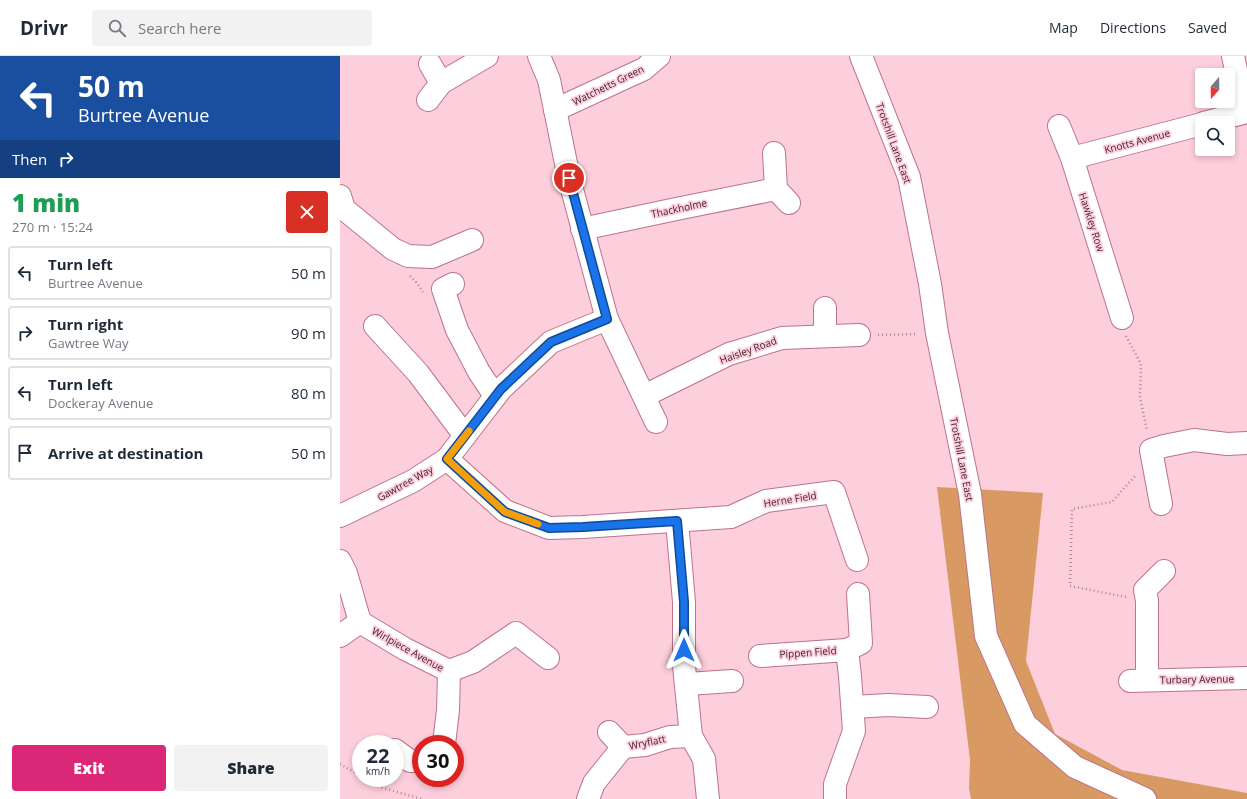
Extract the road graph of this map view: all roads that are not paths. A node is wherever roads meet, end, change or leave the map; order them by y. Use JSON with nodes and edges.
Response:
{"nodes":[{"id":1,"x":487,"y":56,"type":"edge"},
{"id":2,"x":539,"y":56,"type":"edge"},
{"id":3,"x":659,"y":56,"type":"edge"},
{"id":4,"x":861,"y":56,"type":"edge"},
{"id":5,"x":1233,"y":56,"type":"edge"},
{"id":6,"x":430,"y":64,"type":"dead end"},
{"id":7,"x":441,"y":83,"type":"junction"},
{"id":8,"x":428,"y":100,"type":"dead end"},
{"id":9,"x":555,"y":110,"type":"junction"},
{"id":10,"x":1246,"y":112,"type":"edge"},
{"id":11,"x":1230,"y":116,"type":"edge"},
{"id":12,"x":1195,"y":125,"type":"edge"},
{"id":13,"x":1059,"y":126,"type":"dead end"},
{"id":14,"x":774,"y":153,"type":"dead end"},
{"id":15,"x":1072,"y":158,"type":"junction"},
{"id":16,"x":341,"y":206,"type":"edge"},
{"id":17,"x":582,"y":229,"type":"junction"},
{"id":18,"x":472,"y":240,"type":"dead end"},
{"id":19,"x":453,"y":284,"type":"dead end"},
{"id":20,"x":825,"y":308,"type":"dead end"},
{"id":21,"x":1122,"y":318,"type":"road end"},
{"id":22,"x":607,"y":319,"type":"junction"},
{"id":23,"x":375,"y":326,"type":"dead end"},
{"id":24,"x":859,"y":335,"type":"road end"},
{"id":25,"x":825,"y":336,"type":"junction"},
{"id":26,"x":495,"y":396,"type":"junction"},
{"id":27,"x":644,"y":396,"type":"junction"},
{"id":28,"x":656,"y":422,"type":"dead end"},
{"id":29,"x":465,"y":436,"type":"junction"},
{"id":30,"x":1247,"y":443,"type":"edge"},
{"id":31,"x":447,"y":459,"type":"junction"},
{"id":32,"x":1162,"y":504,"type":"dead end"},
{"id":33,"x":340,"y":516,"type":"edge"},
{"id":34,"x":677,"y":521,"type":"junction"},
{"id":35,"x":340,"y":560,"type":"edge"},
{"id":36,"x":857,"y":560,"type":"dead end"},
{"id":37,"x":1164,"y":571,"type":"dead end"},
{"id":38,"x":858,"y":594,"type":"dead end"},
{"id":39,"x":360,"y":622,"type":"junction"},
{"id":40,"x":340,"y":636,"type":"edge"},
{"id":41,"x":846,"y":650,"type":"junction"},
{"id":42,"x":760,"y":656,"type":"dead end"},
{"id":43,"x":548,"y":658,"type":"dead end"},
{"id":44,"x":450,"y":671,"type":"junction"},
{"id":45,"x":1247,"y":678,"type":"edge"},
{"id":46,"x":732,"y":681,"type":"dead end"},
{"id":47,"x":687,"y":684,"type":"junction"},
{"id":48,"x":853,"y":707,"type":"junction"},
{"id":49,"x":927,"y":707,"type":"dead end"},
{"id":50,"x":445,"y":735,"type":"edge"},
{"id":51,"x":691,"y":736,"type":"junction"},
{"id":52,"x":588,"y":799,"type":"edge"},
{"id":53,"x":708,"y":799,"type":"edge"},
{"id":54,"x":835,"y":799,"type":"edge"},
{"id":55,"x":1144,"y":799,"type":"edge"}],
"edges":[{"from":1,"to":7,"type":"street"},
{"from":2,"to":9,"type":"street"},
{"from":3,"to":9,"type":"street","name":"Watchetts Green"},
{"from":4,"to":55,"type":"street","name":"Trotshill Lane East"},
{"from":5,"to":10,"type":"street"},
{"from":6,"to":7,"type":"street"},
{"from":7,"to":8,"type":"street"},
{"from":9,"to":17,"type":"street"},
{"from":10,"to":11,"type":"street","name":"Knotts Avenue"},
{"from":12,"to":15,"type":"street","name":"Knotts Avenue"},
{"from":13,"to":15,"type":"street","name":"Hawkley Row"},
{"from":14,"to":17,"type":"street","name":"Thackholme"},
{"from":15,"to":21,"type":"street","name":"Hawkley Row"},
{"from":16,"to":18,"type":"street"},
{"from":17,"to":22,"type":"street"},
{"from":19,"to":26,"type":"street"},
{"from":20,"to":25,"type":"street"},
{"from":22,"to":26,"type":"street","name":"Gawtree Way"},
{"from":22,"to":27,"type":"street"},
{"from":23,"to":29,"type":"street"},
{"from":24,"to":25,"type":"street","name":"Haisley Road"},
{"from":25,"to":27,"type":"street","name":"Haisley Road"},
{"from":26,"to":29,"type":"street","name":"Gawtree Way"},
{"from":27,"to":28,"type":"street"},
{"from":29,"to":31,"type":"street","name":"Gawtree Way"},
{"from":30,"to":32,"type":"street"},
{"from":31,"to":33,"type":"street","name":"Gawtree Way"},
{"from":31,"to":34,"type":"street","name":"Herne Field"},
{"from":34,"to":36,"type":"street","name":"Herne Field"},
{"from":34,"to":47,"type":"street"},
{"from":35,"to":39,"type":"street","name":"Wirlpiece Avenue"},
{"from":37,"to":45,"type":"street","name":"Turbary Avenue"},
{"from":38,"to":41,"type":"street"},
{"from":39,"to":40,"type":"street"},
{"from":39,"to":44,"type":"street","name":"Wirlpiece Avenue"},
{"from":41,"to":42,"type":"street","name":"Pippen Field"},
{"from":41,"to":48,"type":"street","name":"Pippen Field"},
{"from":43,"to":44,"type":"street","name":"Wirlpiece Avenue"},
{"from":44,"to":50,"type":"street"},
{"from":46,"to":47,"type":"street"},
{"from":47,"to":51,"type":"street"},
{"from":48,"to":49,"type":"street"},
{"from":48,"to":54,"type":"street","name":"Pippen Field"},
{"from":51,"to":52,"type":"street","name":"Wryflatt"},
{"from":51,"to":53,"type":"street"}]}
